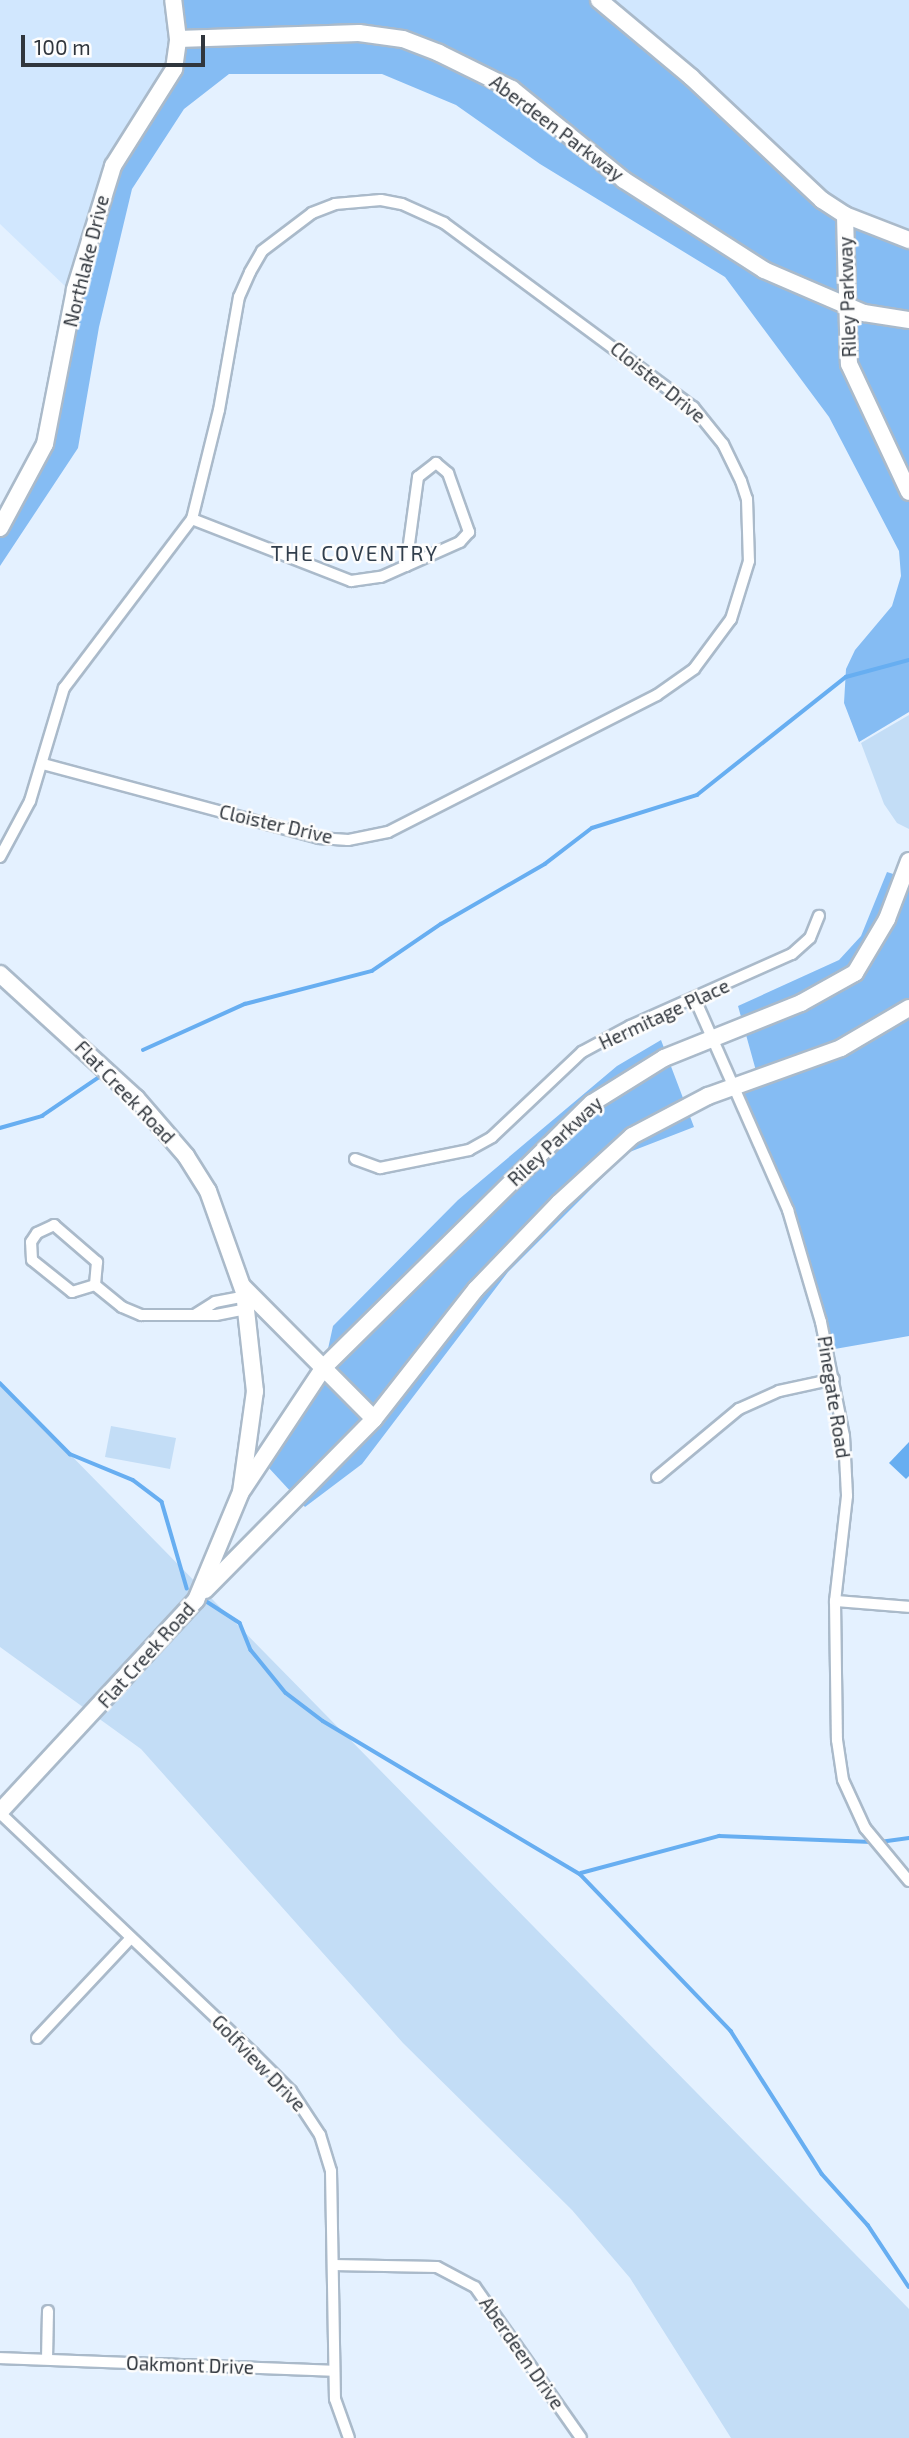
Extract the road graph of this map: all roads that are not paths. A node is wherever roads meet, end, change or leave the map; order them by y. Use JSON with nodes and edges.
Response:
{"nodes":[{"id":1,"x":173,"y":0,"type":"edge"},
{"id":2,"x":599,"y":0,"type":"edge"},
{"id":3,"x":178,"y":39,"type":"junction"},
{"id":4,"x":845,"y":215,"type":"junction"},
{"id":5,"x":909,"y":240,"type":"edge"},
{"id":6,"x":845,"y":306,"type":"junction"},
{"id":7,"x":909,"y":320,"type":"edge"},
{"id":8,"x":909,"y":492,"type":"edge"},
{"id":9,"x":192,"y":519,"type":"junction"},
{"id":10,"x":0,"y":528,"type":"edge"},
{"id":11,"x":406,"y":566,"type":"junction"},
{"id":12,"x":43,"y":764,"type":"junction"},
{"id":13,"x":0,"y":857,"type":"edge"},
{"id":14,"x":909,"y":861,"type":"edge"},
{"id":15,"x":819,"y":916,"type":"dead end"},
{"id":16,"x":0,"y":974,"type":"edge"},
{"id":17,"x":695,"y":999,"type":"junction"},
{"id":18,"x":909,"y":1008,"type":"edge"},
{"id":19,"x":712,"y":1038,"type":"junction"},
{"id":20,"x":731,"y":1088,"type":"junction"},
{"id":21,"x":355,"y":1159,"type":"dead end"},
{"id":22,"x":95,"y":1285,"type":"junction"},
{"id":23,"x":245,"y":1297,"type":"junction"},
{"id":24,"x":324,"y":1367,"type":"junction"},
{"id":25,"x":834,"y":1379,"type":"junction"},
{"id":26,"x":374,"y":1419,"type":"junction"},
{"id":27,"x":657,"y":1477,"type":"dead end"},
{"id":28,"x":241,"y":1492,"type":"junction"},
{"id":29,"x":196,"y":1600,"type":"junction"},
{"id":30,"x":835,"y":1601,"type":"junction"},
{"id":31,"x":909,"y":1607,"type":"edge"},
{"id":32,"x":0,"y":1813,"type":"edge"},
{"id":33,"x":909,"y":1881,"type":"edge"},
{"id":34,"x":131,"y":1938,"type":"junction"},
{"id":35,"x":37,"y":2038,"type":"dead end"},
{"id":36,"x":332,"y":2265,"type":"junction"},
{"id":37,"x":48,"y":2311,"type":"dead end"},
{"id":38,"x":0,"y":2358,"type":"edge"},
{"id":39,"x":47,"y":2359,"type":"junction"},
{"id":40,"x":334,"y":2371,"type":"junction"},
{"id":41,"x":349,"y":2438,"type":"edge"},
{"id":42,"x":581,"y":2438,"type":"edge"}],
"edges":[{"from":1,"to":3,"type":"street","name":"Northlake Drive"},
{"from":2,"to":4,"type":"street"},
{"from":3,"to":6,"type":"street","name":"Aberdeen Parkway"},
{"from":3,"to":10,"type":"street","name":"Northlake Drive"},
{"from":4,"to":5,"type":"street"},
{"from":4,"to":6,"type":"street","name":"Riley Parkway"},
{"from":6,"to":7,"type":"street","name":"Aberdeen Parkway"},
{"from":6,"to":8,"type":"street","name":"Riley Parkway"},
{"from":9,"to":11,"type":"street"},
{"from":9,"to":12,"type":"street","name":"Cloister Drive"},
{"from":9,"to":12,"type":"street","name":"Cloister Drive"},
{"from":11,"to":11,"type":"street"},
{"from":12,"to":13,"type":"street","name":"Cloister Drive"},
{"from":14,"to":19,"type":"street","name":"Riley Parkway"},
{"from":15,"to":17,"type":"street","name":"Hermitage Place"},
{"from":16,"to":23,"type":"street","name":"Flat Creek Road"},
{"from":17,"to":19,"type":"street","name":"Pinegate Road"},
{"from":17,"to":21,"type":"street","name":"Hermitage Place"},
{"from":18,"to":20,"type":"street"},
{"from":19,"to":20,"type":"street","name":"Pinegate Road"},
{"from":19,"to":24,"type":"street","name":"Riley Parkway"},
{"from":20,"to":25,"type":"street","name":"Pinegate Road"},
{"from":20,"to":26,"type":"street"},
{"from":22,"to":22,"type":"street"},
{"from":22,"to":23,"type":"street"},
{"from":23,"to":24,"type":"street"},
{"from":23,"to":28,"type":"street","name":"Flat Creek Road"},
{"from":24,"to":26,"type":"street"},
{"from":24,"to":28,"type":"street","name":"Riley Parkway"},
{"from":25,"to":27,"type":"street"},
{"from":25,"to":30,"type":"street","name":"Pinegate Road"},
{"from":26,"to":29,"type":"street"},
{"from":28,"to":29,"type":"street","name":"Flat Creek Road"},
{"from":29,"to":32,"type":"street","name":"Flat Creek Road"},
{"from":30,"to":31,"type":"street"},
{"from":30,"to":33,"type":"street","name":"Pinegate Road"},
{"from":32,"to":34,"type":"street","name":"Golfview Drive"},
{"from":34,"to":35,"type":"street"},
{"from":34,"to":36,"type":"street","name":"Golfview Drive"},
{"from":36,"to":40,"type":"street","name":"Golfview Drive"},
{"from":36,"to":42,"type":"street","name":"Aberdeen Drive"},
{"from":37,"to":39,"type":"street"},
{"from":38,"to":39,"type":"street","name":"Oakmont Drive"},
{"from":39,"to":40,"type":"street","name":"Oakmont Drive"},
{"from":40,"to":41,"type":"street","name":"Golfview Drive"}]}
